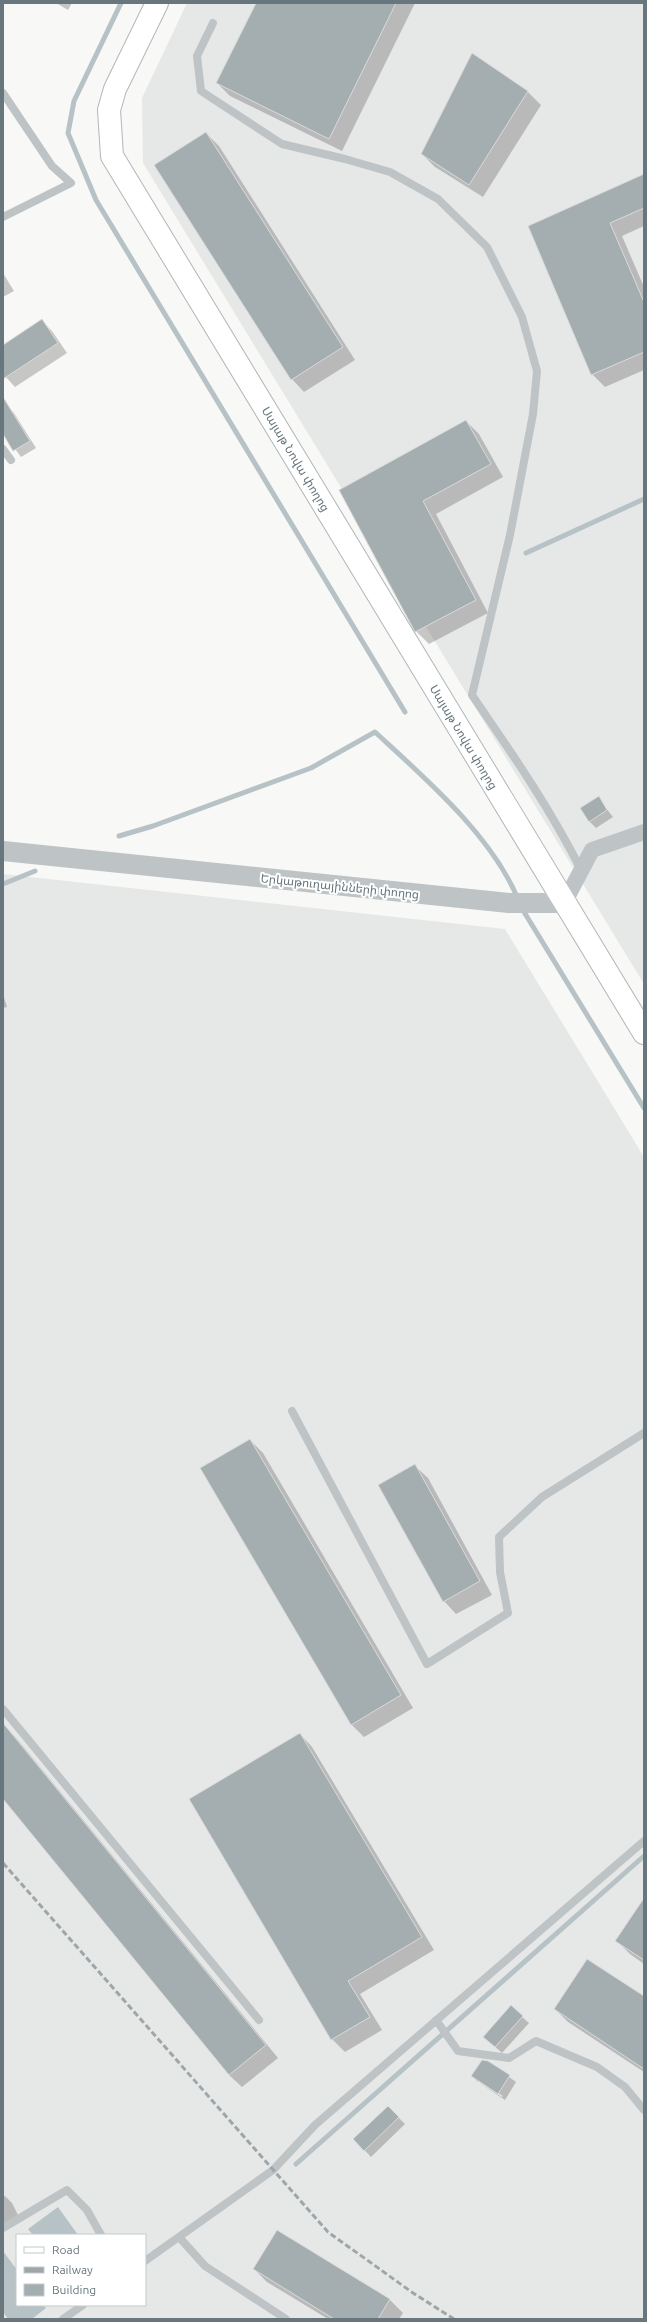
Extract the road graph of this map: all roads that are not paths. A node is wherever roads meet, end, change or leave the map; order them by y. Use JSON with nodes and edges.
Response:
{"nodes":[{"id":1,"x":157,"y":3,"type":"edge"},
{"id":2,"x":213,"y":23,"type":"dead end"},
{"id":3,"x":3,"y":93,"type":"edge"},
{"id":4,"x":3,"y":217,"type":"edge"},
{"id":5,"x":3,"y":449,"type":"edge"},
{"id":6,"x":11,"y":460,"type":"dead end"},
{"id":7,"x":644,"y":832,"type":"edge"},
{"id":8,"x":3,"y":851,"type":"edge"},
{"id":9,"x":581,"y":871,"type":"junction"},
{"id":10,"x":564,"y":903,"type":"junction"},
{"id":11,"x":644,"y":1033,"type":"edge"},
{"id":12,"x":292,"y":1411,"type":"dead end"},
{"id":13,"x":644,"y":1433,"type":"edge"},
{"id":14,"x":3,"y":1709,"type":"edge"},
{"id":15,"x":644,"y":1842,"type":"edge"},
{"id":16,"x":259,"y":2020,"type":"dead end"},
{"id":17,"x":438,"y":2024,"type":"junction"},
{"id":18,"x":644,"y":2110,"type":"edge"},
{"id":19,"x":3,"y":2228,"type":"edge"},
{"id":20,"x":100,"y":2234,"type":"edge"},
{"id":21,"x":179,"y":2237,"type":"junction"},
{"id":22,"x":146,"y":2260,"type":"edge"},
{"id":23,"x":82,"y":2306,"type":"edge"},
{"id":24,"x":63,"y":2319,"type":"edge"},
{"id":25,"x":286,"y":2319,"type":"edge"}],
"edges":[{"from":1,"to":10,"type":"main road","name":"Սայաթ Նովա փողոց"},
{"from":2,"to":9,"type":"lane"},
{"from":3,"to":4,"type":"lane"},
{"from":5,"to":6,"type":"lane"},
{"from":7,"to":9,"type":"street"},
{"from":8,"to":10,"type":"street","name":"Երկաթուղայինների փողոց"},
{"from":9,"to":10,"type":"street"},
{"from":10,"to":11,"type":"main road","name":"Սայաթ Նովա փողոց"},
{"from":12,"to":13,"type":"lane"},
{"from":14,"to":16,"type":"lane"},
{"from":15,"to":17,"type":"lane"},
{"from":17,"to":18,"type":"lane"},
{"from":17,"to":21,"type":"lane"},
{"from":19,"to":20,"type":"lane"},
{"from":21,"to":22,"type":"lane"},
{"from":21,"to":25,"type":"lane"},
{"from":23,"to":24,"type":"lane"}]}
